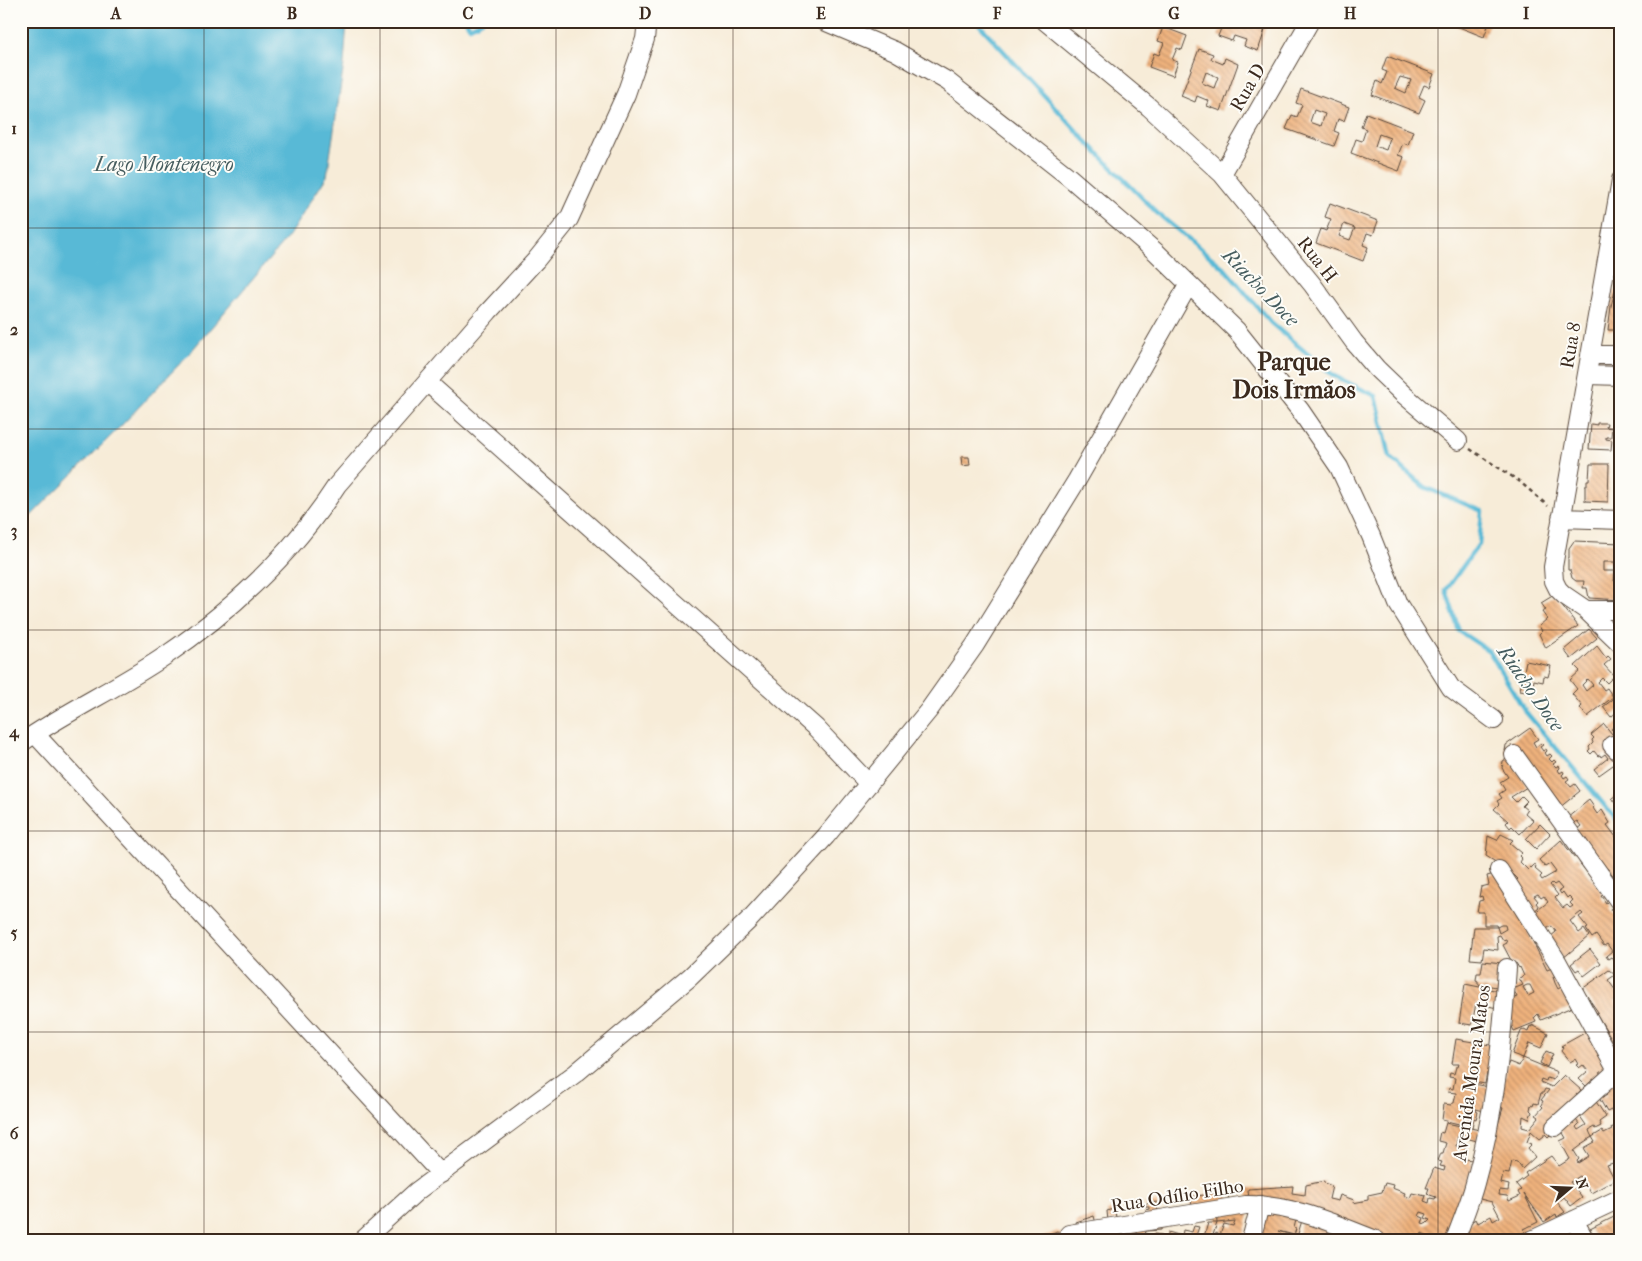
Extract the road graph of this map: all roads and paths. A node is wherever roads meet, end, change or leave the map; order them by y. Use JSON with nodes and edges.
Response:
{"nodes":[{"id":1,"x":647,"y":21,"type":"edge"},
{"id":2,"x":824,"y":21,"type":"edge"},
{"id":3,"x":1045,"y":21,"type":"edge"},
{"id":4,"x":1310,"y":21,"type":"edge"},
{"id":5,"x":1063,"y":28,"type":"edge"},
{"id":6,"x":1222,"y":174,"type":"junction"},
{"id":7,"x":1621,"y":180,"type":"edge"},
{"id":8,"x":1189,"y":284,"type":"junction"},
{"id":9,"x":1590,"y":355,"type":"junction"},
{"id":10,"x":1621,"y":355,"type":"edge"},
{"id":11,"x":1586,"y":376,"type":"junction"},
{"id":12,"x":1621,"y":376,"type":"edge"},
{"id":13,"x":427,"y":382,"type":"junction"},
{"id":14,"x":1458,"y":441,"type":"joint"},
{"id":15,"x":1561,"y":518,"type":"junction"},
{"id":16,"x":1621,"y":520,"type":"edge"},
{"id":17,"x":1586,"y":610,"type":"junction"},
{"id":18,"x":1621,"y":610,"type":"edge"},
{"id":19,"x":1621,"y":644,"type":"edge"},
{"id":20,"x":1494,"y":720,"type":"dead end"},
{"id":21,"x":28,"y":739,"type":"edge"},
{"id":22,"x":1514,"y":755,"type":"dead end"},
{"id":23,"x":869,"y":784,"type":"junction"},
{"id":24,"x":1499,"y":870,"type":"dead end"},
{"id":25,"x":1621,"y":904,"type":"edge"},
{"id":26,"x":1507,"y":968,"type":"dead end"},
{"id":27,"x":1619,"y":1075,"type":"edge"},
{"id":28,"x":1555,"y":1127,"type":"dead end"},
{"id":29,"x":440,"y":1174,"type":"junction"},
{"id":30,"x":1621,"y":1198,"type":"edge"},
{"id":31,"x":1260,"y":1205,"type":"junction"},
{"id":32,"x":1574,"y":1220,"type":"junction"},
{"id":33,"x":1068,"y":1237,"type":"edge"},
{"id":34,"x":363,"y":1240,"type":"edge"},
{"id":35,"x":1251,"y":1240,"type":"edge"},
{"id":36,"x":1376,"y":1240,"type":"edge"},
{"id":37,"x":1455,"y":1240,"type":"edge"},
{"id":38,"x":1532,"y":1240,"type":"edge"},
{"id":39,"x":1585,"y":1240,"type":"edge"}],
"edges":[{"from":1,"to":13,"type":"street"},
{"from":2,"to":8,"type":"street"},
{"from":3,"to":5,"type":"street","name":"Rua H"},
{"from":4,"to":6,"type":"street","name":"Rua D"},
{"from":5,"to":6,"type":"street","name":"Rua H"},
{"from":6,"to":14,"type":"street","name":"Rua H"},
{"from":7,"to":9,"type":"street","name":"Rua 8"},
{"from":8,"to":20,"type":"street"},
{"from":8,"to":23,"type":"street"},
{"from":9,"to":10,"type":"street"},
{"from":9,"to":11,"type":"street","name":"Rua 8"},
{"from":11,"to":12,"type":"street"},
{"from":11,"to":15,"type":"street","name":"Rua 8"},
{"from":13,"to":21,"type":"street"},
{"from":13,"to":23,"type":"street"},
{"from":14,"to":15,"type":"path"},
{"from":15,"to":16,"type":"street"},
{"from":15,"to":17,"type":"street","name":"Rua 8"},
{"from":17,"to":18,"type":"street"},
{"from":17,"to":19,"type":"street"},
{"from":21,"to":29,"type":"street"},
{"from":22,"to":25,"type":"street"},
{"from":23,"to":29,"type":"street"},
{"from":24,"to":27,"type":"street"},
{"from":26,"to":37,"type":"street","name":"Avenida Moura Matos"},
{"from":27,"to":28,"type":"street"},
{"from":29,"to":34,"type":"street"},
{"from":30,"to":32,"type":"street"},
{"from":31,"to":33,"type":"street","name":"Rua Odílio Filho"},
{"from":31,"to":35,"type":"street"},
{"from":31,"to":36,"type":"street","name":"Rua Odílio Filho"},
{"from":32,"to":38,"type":"street"},
{"from":32,"to":39,"type":"street"}]}
